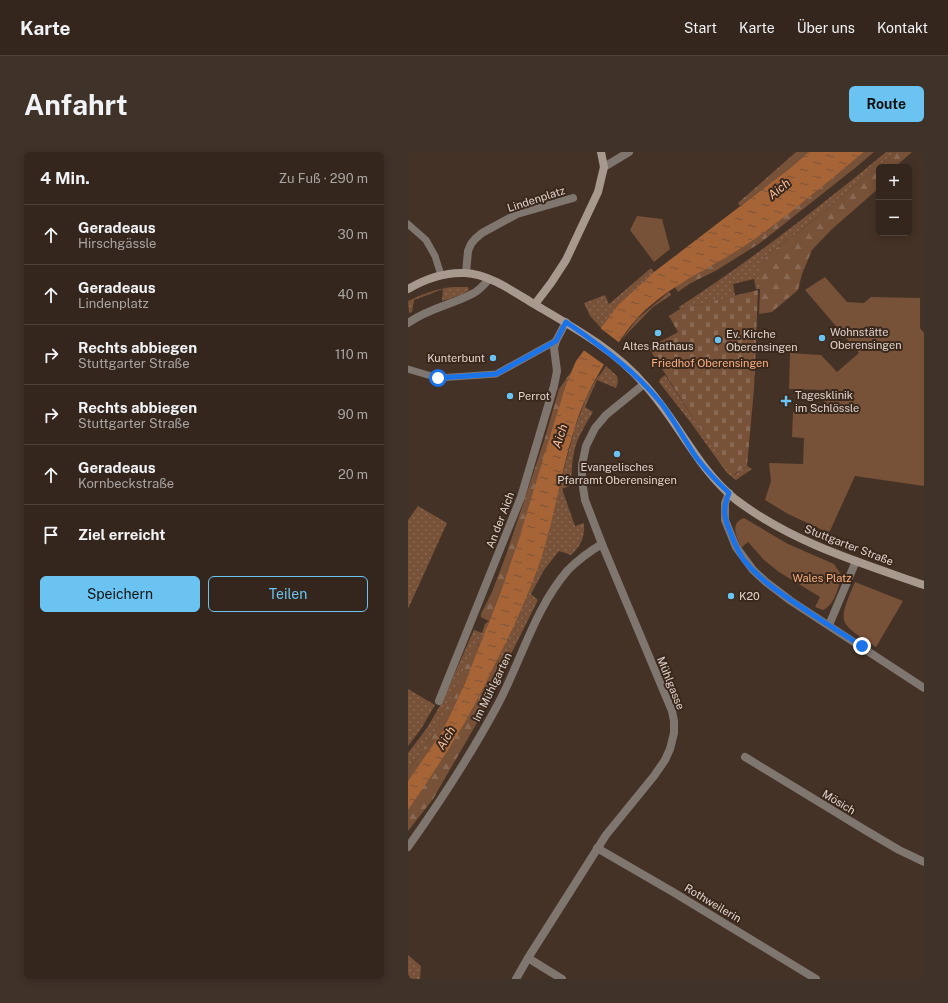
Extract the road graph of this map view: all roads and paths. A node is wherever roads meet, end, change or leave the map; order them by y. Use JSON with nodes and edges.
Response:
{"nodes":[{"id":1,"x":601,"y":152,"type":"edge"},
{"id":2,"x":628,"y":152,"type":"edge"},
{"id":3,"x":604,"y":167,"type":"junction"},
{"id":4,"x":574,"y":198,"type":"dead end"},
{"id":5,"x":408,"y":224,"type":"edge"},
{"id":6,"x":466,"y":273,"type":"junction"},
{"id":7,"x":441,"y":275,"type":"junction"},
{"id":8,"x":489,"y":280,"type":"junction"},
{"id":9,"x":408,"y":289,"type":"edge"},
{"id":10,"x":535,"y":304,"type":"junction"},
{"id":11,"x":566,"y":322,"type":"junction"},
{"id":12,"x":408,"y":323,"type":"edge"},
{"id":13,"x":556,"y":341,"type":"junction"},
{"id":14,"x":408,"y":369,"type":"edge"},
{"id":15,"x":644,"y":384,"type":"junction"},
{"id":16,"x":729,"y":493,"type":"junction"},
{"id":17,"x":602,"y":544,"type":"junction"},
{"id":18,"x":856,"y":561,"type":"junction"},
{"id":19,"x":924,"y":585,"type":"edge"},
{"id":20,"x":829,"y":625,"type":"junction"},
{"id":21,"x":924,"y":688,"type":"edge"},
{"id":22,"x":439,"y":701,"type":"dead end"},
{"id":23,"x":745,"y":757,"type":"dead end"},
{"id":24,"x":408,"y":847,"type":"edge"},
{"id":25,"x":597,"y":848,"type":"junction"},
{"id":26,"x":924,"y":862,"type":"edge"},
{"id":27,"x":528,"y":958,"type":"junction"},
{"id":28,"x":516,"y":979,"type":"edge"},
{"id":29,"x":562,"y":979,"type":"edge"},
{"id":30,"x":816,"y":979,"type":"edge"}],
"edges":[{"from":1,"to":3,"type":"main road"},
{"from":2,"to":3,"type":"street"},
{"from":3,"to":10,"type":"main road"},
{"from":4,"to":6,"type":"street","name":"Lindenplatz"},
{"from":5,"to":7,"type":"lane"},
{"from":6,"to":7,"type":"main road","name":"Stuttgarter Straße"},
{"from":6,"to":8,"type":"main road","name":"Stuttgarter Straße"},
{"from":7,"to":9,"type":"main road","name":"Stuttgarter Straße"},
{"from":8,"to":10,"type":"main road","name":"Stuttgarter Straße"},
{"from":8,"to":12,"type":"street"},
{"from":10,"to":11,"type":"main road","name":"Stuttgarter Straße"},
{"from":11,"to":13,"type":"street"},
{"from":11,"to":15,"type":"main road","name":"Stuttgarter Straße"},
{"from":13,"to":14,"type":"lane"},
{"from":13,"to":22,"type":"street","name":"An der Aich"},
{"from":15,"to":16,"type":"main road","name":"Stuttgarter Straße"},
{"from":15,"to":17,"type":"street","name":"Mühlgasse"},
{"from":16,"to":18,"type":"main road","name":"Stuttgarter Straße"},
{"from":16,"to":20,"type":"street"},
{"from":17,"to":24,"type":"street","name":"Im Mühlgarten"},
{"from":17,"to":25,"type":"street","name":"Mühlgasse"},
{"from":18,"to":19,"type":"main road","name":"Stuttgarter Straße"},
{"from":18,"to":20,"type":"street"},
{"from":20,"to":21,"type":"street"},
{"from":23,"to":26,"type":"street","name":"Mösich"},
{"from":25,"to":27,"type":"street","name":"Mühlgasse"},
{"from":25,"to":30,"type":"street","name":"Rothweilerin"},
{"from":27,"to":28,"type":"street","name":"Mühlgasse"},
{"from":27,"to":29,"type":"street"}]}
